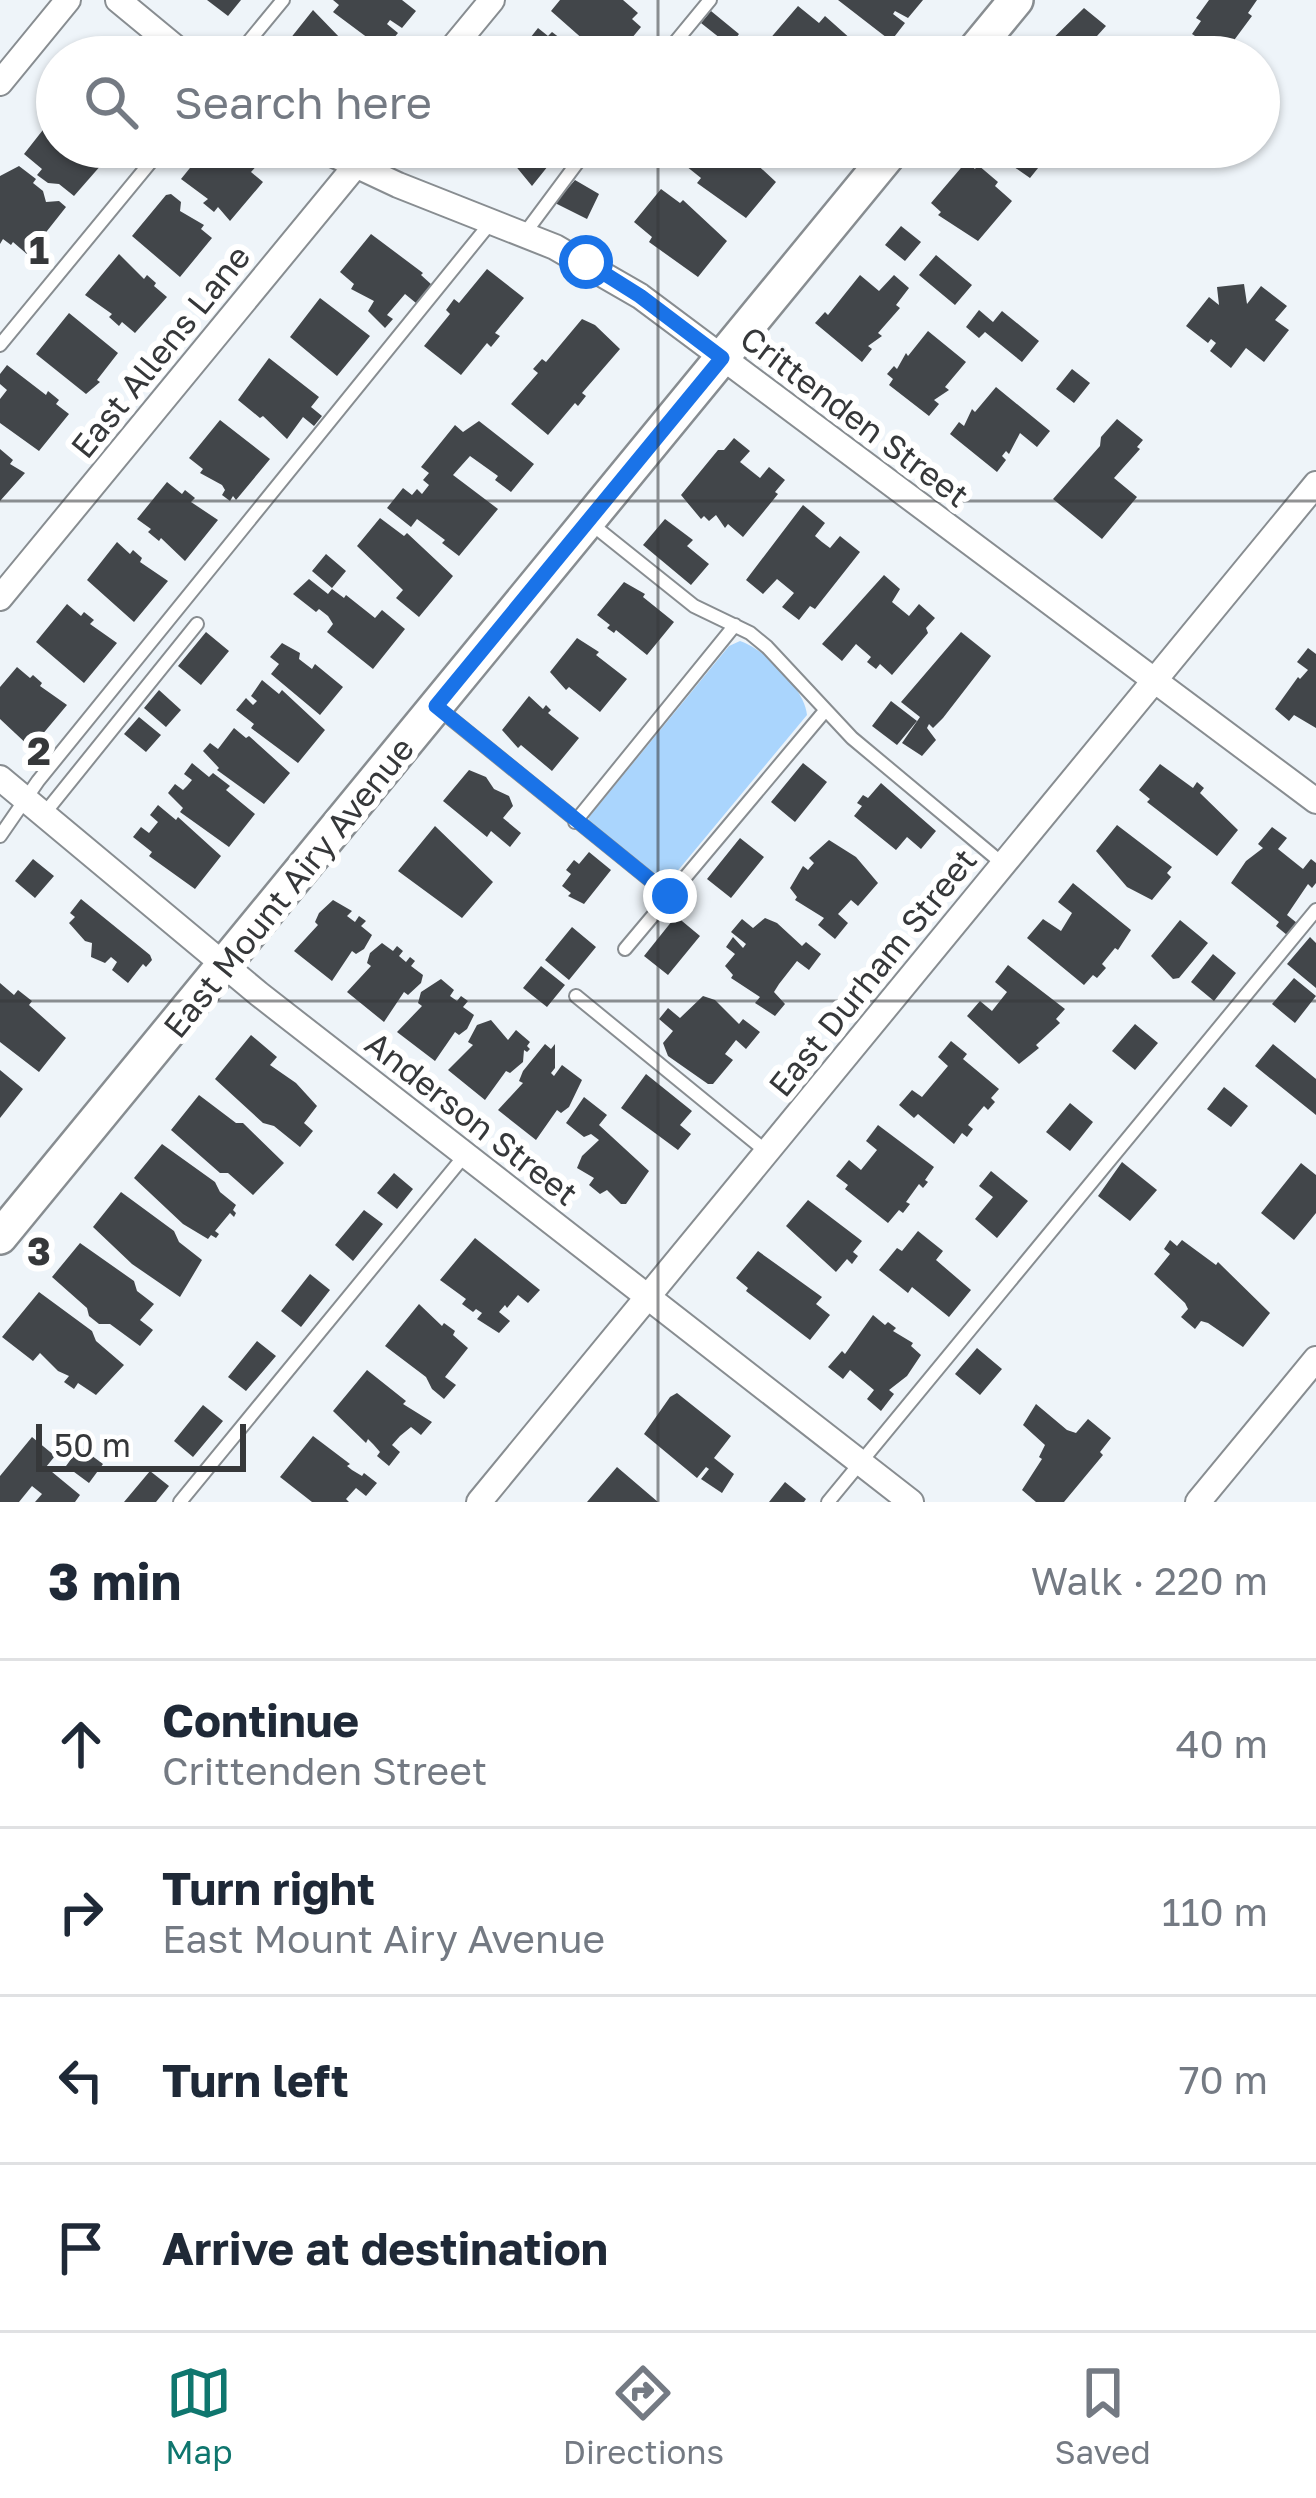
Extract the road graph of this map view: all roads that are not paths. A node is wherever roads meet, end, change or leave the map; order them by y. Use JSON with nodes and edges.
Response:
{"nodes":[{"id":1,"x":68,"y":0,"type":"edge"},
{"id":2,"x":118,"y":0,"type":"edge"},
{"id":3,"x":283,"y":0,"type":"edge"},
{"id":4,"x":492,"y":0,"type":"edge"},
{"id":5,"x":710,"y":0,"type":"edge"},
{"id":6,"x":1016,"y":0,"type":"edge"},
{"id":7,"x":39,"y":36,"type":"edge"},
{"id":8,"x":162,"y":36,"type":"edge"},
{"id":9,"x":253,"y":36,"type":"edge"},
{"id":10,"x":462,"y":36,"type":"edge"},
{"id":11,"x":680,"y":36,"type":"edge"},
{"id":12,"x":986,"y":36,"type":"edge"},
{"id":13,"x":36,"y":39,"type":"edge"},
{"id":14,"x":0,"y":83,"type":"edge"},
{"id":15,"x":146,"y":168,"type":"edge"},
{"id":16,"x":354,"y":168,"type":"edge"},
{"id":17,"x":386,"y":168,"type":"edge"},
{"id":18,"x":573,"y":168,"type":"edge"},
{"id":19,"x":878,"y":168,"type":"edge"},
{"id":20,"x":493,"y":220,"type":"junction"},
{"id":21,"x":524,"y":233,"type":"junction"},
{"id":22,"x":0,"y":345,"type":"edge"},
{"id":23,"x":722,"y":358,"type":"junction"},
{"id":24,"x":1316,"y":484,"type":"edge"},
{"id":25,"x":588,"y":521,"type":"junction"},
{"id":26,"x":0,"y":598,"type":"edge"},
{"id":27,"x":197,"y":624,"type":"dead end"},
{"id":28,"x":735,"y":625,"type":"junction"},
{"id":29,"x":1155,"y":681,"type":"junction"},
{"id":30,"x":436,"y":706,"type":"junction"},
{"id":31,"x":824,"y":712,"type":"junction"},
{"id":32,"x":0,"y":778,"type":"edge"},
{"id":33,"x":1316,"y":801,"type":"edge"},
{"id":34,"x":35,"y":807,"type":"junction"},
{"id":35,"x":575,"y":822,"type":"junction"},
{"id":36,"x":0,"y":836,"type":"edge"},
{"id":37,"x":1004,"y":864,"type":"junction"},
{"id":38,"x":670,"y":896,"type":"junction"},
{"id":39,"x":1316,"y":910,"type":"edge"},
{"id":40,"x":625,"y":949,"type":"dead end"},
{"id":41,"x":225,"y":964,"type":"junction"},
{"id":42,"x":576,"y":996,"type":"dead end"},
{"id":43,"x":767,"y":1152,"type":"junction"},
{"id":44,"x":465,"y":1155,"type":"junction"},
{"id":45,"x":0,"y":1237,"type":"edge"},
{"id":46,"x":647,"y":1297,"type":"junction"},
{"id":47,"x":1316,"y":1359,"type":"edge"},
{"id":48,"x":860,"y":1463,"type":"junction"},
{"id":49,"x":180,"y":1502,"type":"edge"},
{"id":50,"x":479,"y":1502,"type":"edge"},
{"id":51,"x":828,"y":1502,"type":"edge"},
{"id":52,"x":911,"y":1502,"type":"edge"},
{"id":53,"x":1198,"y":1502,"type":"edge"}],
"edges":[{"from":1,"to":7,"type":"street"},
{"from":2,"to":8,"type":"street"},
{"from":3,"to":9,"type":"lane"},
{"from":4,"to":10,"type":"street"},
{"from":5,"to":11,"type":"lane"},
{"from":6,"to":12,"type":"main road"},
{"from":13,"to":14,"type":"street"},
{"from":15,"to":22,"type":"lane"},
{"from":16,"to":26,"type":"street","name":"East Allens Lane"},
{"from":17,"to":20,"type":"street","name":"Crittenden Street"},
{"from":18,"to":21,"type":"lane"},
{"from":19,"to":23,"type":"main road","name":"East Mount Airy Avenue"},
{"from":20,"to":21,"type":"street","name":"Crittenden Street"},
{"from":20,"to":34,"type":"lane"},
{"from":21,"to":23,"type":"street","name":"Crittenden Street"},
{"from":23,"to":25,"type":"main road","name":"East Mount Airy Avenue"},
{"from":23,"to":29,"type":"street","name":"Crittenden Street"},
{"from":24,"to":29,"type":"street","name":"East Durham Street"},
{"from":25,"to":28,"type":"lane"},
{"from":25,"to":30,"type":"main road","name":"East Mount Airy Avenue"},
{"from":27,"to":34,"type":"lane"},
{"from":28,"to":31,"type":"lane"},
{"from":28,"to":35,"type":"lane"},
{"from":29,"to":33,"type":"street","name":"Crittenden Street"},
{"from":29,"to":37,"type":"street","name":"East Durham Street"},
{"from":30,"to":35,"type":"lane"},
{"from":30,"to":41,"type":"main road","name":"East Mount Airy Avenue"},
{"from":31,"to":37,"type":"lane"},
{"from":31,"to":38,"type":"lane"},
{"from":32,"to":34,"type":"street","name":"Anderson Street"},
{"from":34,"to":36,"type":"lane"},
{"from":34,"to":41,"type":"street","name":"Anderson Street"},
{"from":35,"to":38,"type":"lane"},
{"from":37,"to":43,"type":"street","name":"East Durham Street"},
{"from":38,"to":40,"type":"lane"},
{"from":39,"to":48,"type":"lane"},
{"from":41,"to":44,"type":"street","name":"Anderson Street"},
{"from":41,"to":45,"type":"main road","name":"East Mount Airy Avenue"},
{"from":42,"to":43,"type":"lane"},
{"from":43,"to":46,"type":"street","name":"East Durham Street"},
{"from":44,"to":46,"type":"street","name":"Anderson Street"},
{"from":44,"to":49,"type":"lane"},
{"from":46,"to":48,"type":"street","name":"Anderson Street"},
{"from":46,"to":50,"type":"street","name":"East Durham Street"},
{"from":47,"to":53,"type":"street"},
{"from":48,"to":51,"type":"lane"},
{"from":48,"to":52,"type":"street","name":"Anderson Street"}]}
